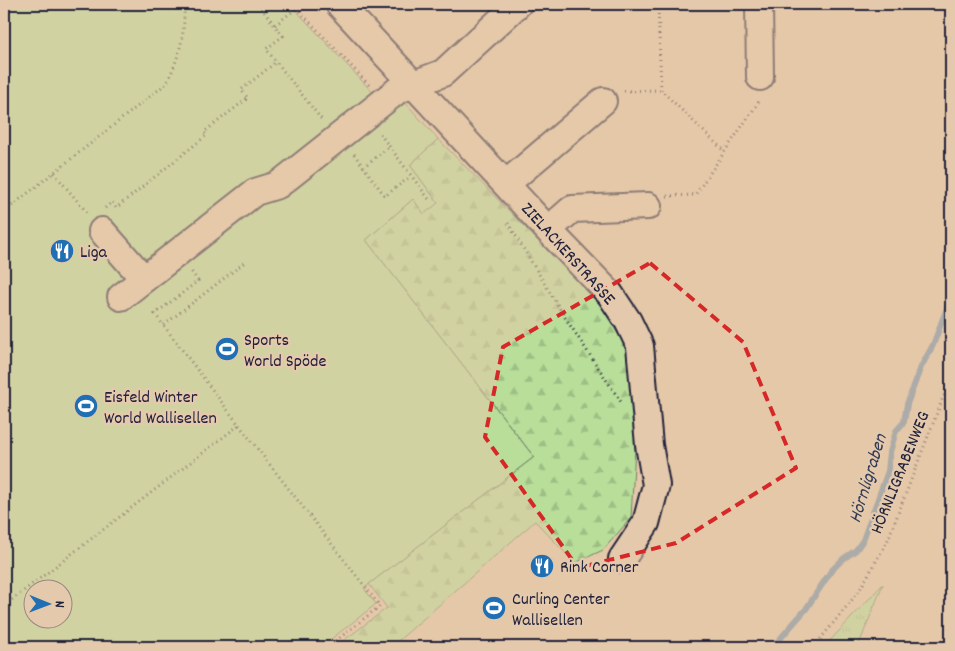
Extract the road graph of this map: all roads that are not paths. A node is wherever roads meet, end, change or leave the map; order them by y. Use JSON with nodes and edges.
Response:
{"nodes":[{"id":1,"x":339,"y":4,"type":"edge"},
{"id":2,"x":518,"y":4,"type":"edge"},
{"id":3,"x":759,"y":4,"type":"edge"},
{"id":4,"x":760,"y":77,"type":"road end"},
{"id":5,"x":414,"y":84,"type":"junction"},
{"id":6,"x":603,"y":101,"type":"road end"},
{"id":7,"x":507,"y":184,"type":"junction"},
{"id":8,"x":648,"y":206,"type":"road end"},
{"id":9,"x":97,"y":225,"type":"road end"},
{"id":10,"x":548,"y":230,"type":"junction"},
{"id":11,"x":144,"y":279,"type":"junction"},
{"id":12,"x":121,"y":297,"type":"dead end"},
{"id":13,"x":622,"y":559,"type":"dead end"}],
"edges":[{"from":1,"to":5,"type":"street","name":"ZIELACKERSTRASSE"},
{"from":2,"to":5,"type":"street"},
{"from":3,"to":4,"type":"street"},
{"from":5,"to":7,"type":"street","name":"ZIELACKERSTRASSE"},
{"from":5,"to":11,"type":"street"},
{"from":6,"to":7,"type":"street"},
{"from":7,"to":10,"type":"street","name":"ZIELACKERSTRASSE"},
{"from":8,"to":10,"type":"street"},
{"from":9,"to":11,"type":"street"},
{"from":10,"to":13,"type":"street","name":"ZIELACKERSTRASSE"},
{"from":11,"to":12,"type":"street"}]}
